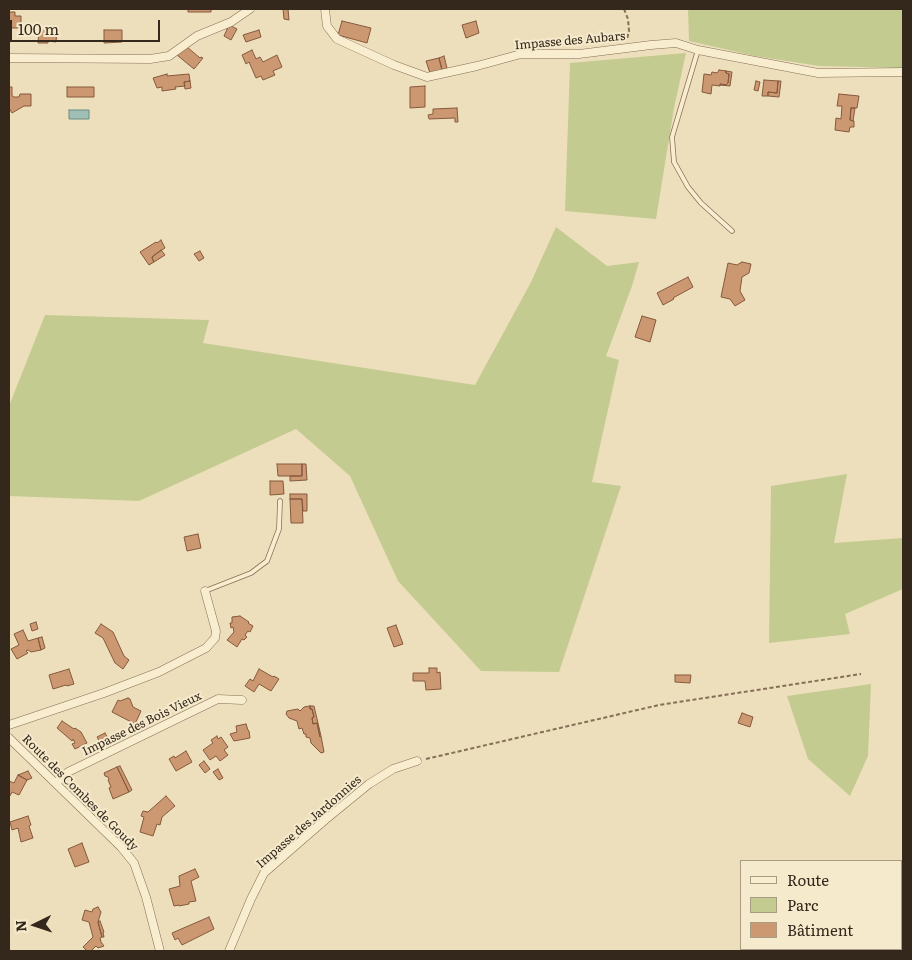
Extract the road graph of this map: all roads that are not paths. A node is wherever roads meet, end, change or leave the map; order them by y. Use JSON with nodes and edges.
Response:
{"nodes":[{"id":1,"x":250,"y":9,"type":"edge"},
{"id":2,"x":325,"y":9,"type":"edge"},
{"id":3,"x":698,"y":50,"type":"junction"},
{"id":4,"x":9,"y":58,"type":"edge"},
{"id":5,"x":903,"y":72,"type":"edge"},
{"id":6,"x":732,"y":231,"type":"dead end"},
{"id":7,"x":280,"y":502,"type":"dead end"},
{"id":8,"x":205,"y":591,"type":"joint"},
{"id":9,"x":242,"y":700,"type":"dead end"},
{"id":10,"x":9,"y":724,"type":"edge"},
{"id":11,"x":9,"y":738,"type":"edge"},
{"id":12,"x":417,"y":761,"type":"road end"},
{"id":13,"x":56,"y":783,"type":"junction"},
{"id":14,"x":160,"y":951,"type":"edge"},
{"id":15,"x":229,"y":951,"type":"edge"}],
"edges":[{"from":1,"to":4,"type":"street"},
{"from":2,"to":3,"type":"street","name":"Impasse des Aubars"},
{"from":3,"to":5,"type":"street","name":"Impasse des Aubars"},
{"from":3,"to":6,"type":"lane"},
{"from":7,"to":8,"type":"lane"},
{"from":8,"to":10,"type":"street"},
{"from":9,"to":13,"type":"street","name":"Impasse des Bois Vieux"},
{"from":11,"to":13,"type":"street","name":"Route des Combes de Goudy"},
{"from":12,"to":15,"type":"street","name":"Impasse des Jardonnies"},
{"from":13,"to":14,"type":"street","name":"Route des Combes de Goudy"}]}
